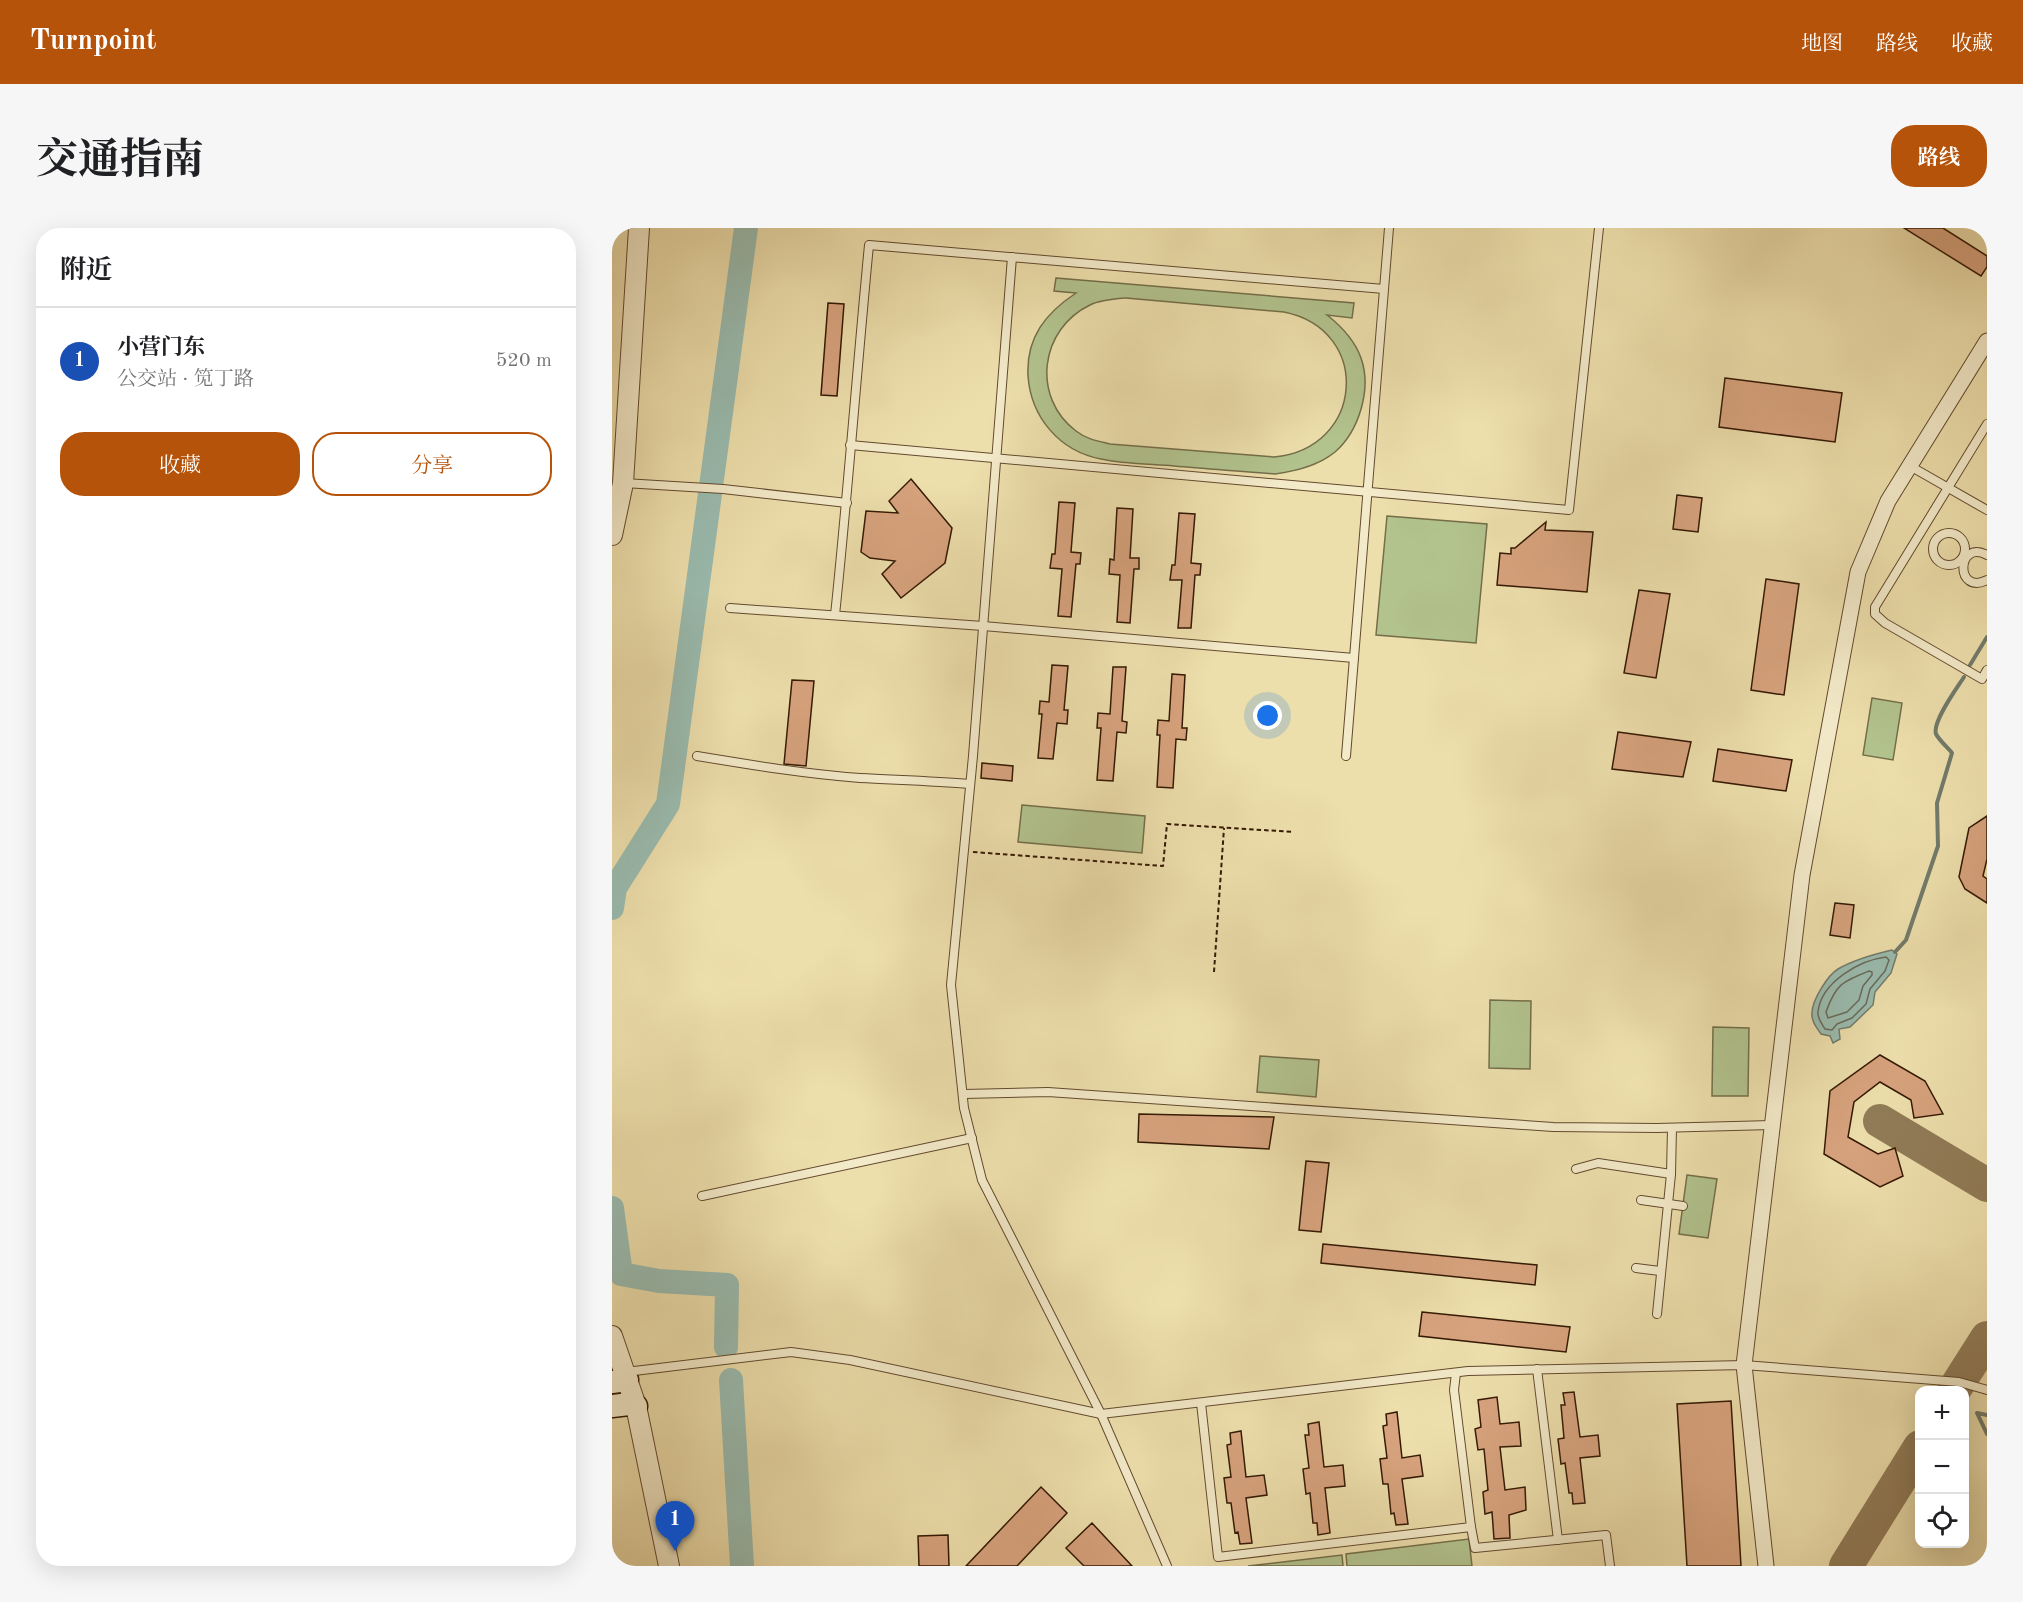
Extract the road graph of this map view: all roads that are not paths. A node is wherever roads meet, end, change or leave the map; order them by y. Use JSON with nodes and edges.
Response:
{"nodes":[{"id":1,"x":639,"y":228,"type":"edge"},
{"id":2,"x":1389,"y":228,"type":"edge"},
{"id":3,"x":1599,"y":228,"type":"edge"},
{"id":4,"x":1012,"y":257,"type":"junction"},
{"id":5,"x":1384,"y":289,"type":"junction"},
{"id":6,"x":1987,"y":341,"type":"edge"},
{"id":7,"x":1987,"y":424,"type":"edge"},
{"id":8,"x":850,"y":445,"type":"junction"},
{"id":9,"x":997,"y":459,"type":"junction"},
{"id":10,"x":1910,"y":466,"type":"junction"},
{"id":11,"x":623,"y":483,"type":"junction"},
{"id":12,"x":1948,"y":488,"type":"junction"},
{"id":13,"x":1367,"y":492,"type":"junction"},
{"id":14,"x":847,"y":503,"type":"junction"},
{"id":15,"x":1987,"y":510,"type":"edge"},
{"id":16,"x":1922,"y":532,"type":"junction"},
{"id":17,"x":612,"y":535,"type":"edge"},
{"id":18,"x":1935,"y":540,"type":"junction"},
{"id":19,"x":1987,"y":555,"type":"edge"},
{"id":20,"x":1964,"y":558,"type":"junction"},
{"id":21,"x":1987,"y":579,"type":"edge"},
{"id":22,"x":730,"y":608,"type":"dead end"},
{"id":23,"x":835,"y":615,"type":"junction"},
{"id":24,"x":983,"y":626,"type":"junction"},
{"id":25,"x":1354,"y":658,"type":"junction"},
{"id":26,"x":1987,"y":670,"type":"edge"},
{"id":27,"x":1984,"y":680,"type":"edge"},
{"id":28,"x":697,"y":756,"type":"dead end"},
{"id":29,"x":1346,"y":756,"type":"dead end"},
{"id":30,"x":970,"y":784,"type":"junction"},
{"id":31,"x":963,"y":1094,"type":"junction"},
{"id":32,"x":1772,"y":1125,"type":"junction"},
{"id":33,"x":1672,"y":1128,"type":"junction"},
{"id":34,"x":972,"y":1138,"type":"junction"},
{"id":35,"x":1576,"y":1169,"type":"dead end"},
{"id":36,"x":1671,"y":1174,"type":"junction"},
{"id":37,"x":702,"y":1196,"type":"dead end"},
{"id":38,"x":1641,"y":1200,"type":"dead end"},
{"id":39,"x":1668,"y":1204,"type":"junction"},
{"id":40,"x":1683,"y":1206,"type":"dead end"},
{"id":41,"x":1636,"y":1268,"type":"dead end"},
{"id":42,"x":1660,"y":1271,"type":"junction"},
{"id":43,"x":1657,"y":1314,"type":"dead end"},
{"id":44,"x":612,"y":1336,"type":"edge"},
{"id":45,"x":1744,"y":1365,"type":"junction"},
{"id":46,"x":1537,"y":1369,"type":"junction"},
{"id":47,"x":1456,"y":1373,"type":"junction"},
{"id":48,"x":621,"y":1378,"type":"edge"},
{"id":49,"x":1987,"y":1390,"type":"edge"},
{"id":50,"x":1201,"y":1403,"type":"junction"},
{"id":51,"x":612,"y":1406,"type":"edge"},
{"id":52,"x":636,"y":1406,"type":"junction"},
{"id":53,"x":1101,"y":1414,"type":"junction"},
{"id":54,"x":1471,"y":1527,"type":"junction"},
{"id":55,"x":1558,"y":1540,"type":"junction"},
{"id":56,"x":669,"y":1566,"type":"edge"},
{"id":57,"x":1167,"y":1566,"type":"edge"},
{"id":58,"x":1610,"y":1566,"type":"edge"},
{"id":59,"x":1766,"y":1566,"type":"edge"}],
"edges":[{"from":1,"to":11,"type":"street"},
{"from":2,"to":5,"type":"lane"},
{"from":3,"to":13,"type":"lane"},
{"from":4,"to":5,"type":"lane"},
{"from":4,"to":8,"type":"lane"},
{"from":4,"to":9,"type":"lane"},
{"from":5,"to":13,"type":"lane"},
{"from":6,"to":10,"type":"street"},
{"from":7,"to":12,"type":"lane"},
{"from":8,"to":9,"type":"lane"},
{"from":8,"to":14,"type":"lane"},
{"from":9,"to":13,"type":"lane"},
{"from":9,"to":24,"type":"lane"},
{"from":10,"to":12,"type":"lane"},
{"from":10,"to":32,"type":"street"},
{"from":11,"to":14,"type":"lane"},
{"from":11,"to":17,"type":"street"},
{"from":12,"to":15,"type":"lane"},
{"from":12,"to":16,"type":"lane"},
{"from":13,"to":25,"type":"lane"},
{"from":14,"to":23,"type":"lane"},
{"from":16,"to":18,"type":"lane"},
{"from":16,"to":27,"type":"lane"},
{"from":18,"to":20,"type":"lane"},
{"from":18,"to":20,"type":"lane"},
{"from":19,"to":20,"type":"lane"},
{"from":20,"to":21,"type":"lane"},
{"from":22,"to":23,"type":"lane"},
{"from":23,"to":24,"type":"lane"},
{"from":24,"to":25,"type":"lane"},
{"from":24,"to":30,"type":"lane"},
{"from":25,"to":29,"type":"lane"},
{"from":26,"to":27,"type":"lane"},
{"from":28,"to":30,"type":"lane"},
{"from":30,"to":31,"type":"lane"},
{"from":31,"to":33,"type":"lane"},
{"from":31,"to":34,"type":"lane"},
{"from":32,"to":33,"type":"lane"},
{"from":32,"to":45,"type":"street"},
{"from":33,"to":36,"type":"lane"},
{"from":34,"to":37,"type":"lane"},
{"from":34,"to":53,"type":"lane"},
{"from":35,"to":36,"type":"lane"},
{"from":36,"to":39,"type":"lane"},
{"from":38,"to":39,"type":"lane"},
{"from":39,"to":40,"type":"lane"},
{"from":39,"to":42,"type":"lane"},
{"from":41,"to":42,"type":"lane"},
{"from":42,"to":43,"type":"lane"},
{"from":44,"to":48,"type":"street"},
{"from":45,"to":46,"type":"lane"},
{"from":45,"to":49,"type":"lane"},
{"from":45,"to":59,"type":"street"},
{"from":46,"to":47,"type":"lane"},
{"from":46,"to":55,"type":"lane"},
{"from":47,"to":50,"type":"lane"},
{"from":47,"to":54,"type":"lane"},
{"from":48,"to":52,"type":"street"},
{"from":48,"to":53,"type":"lane"},
{"from":50,"to":53,"type":"lane"},
{"from":50,"to":54,"type":"lane"},
{"from":51,"to":52,"type":"main road"},
{"from":52,"to":56,"type":"street"},
{"from":53,"to":57,"type":"lane"},
{"from":54,"to":55,"type":"lane"},
{"from":55,"to":58,"type":"lane"}]}
